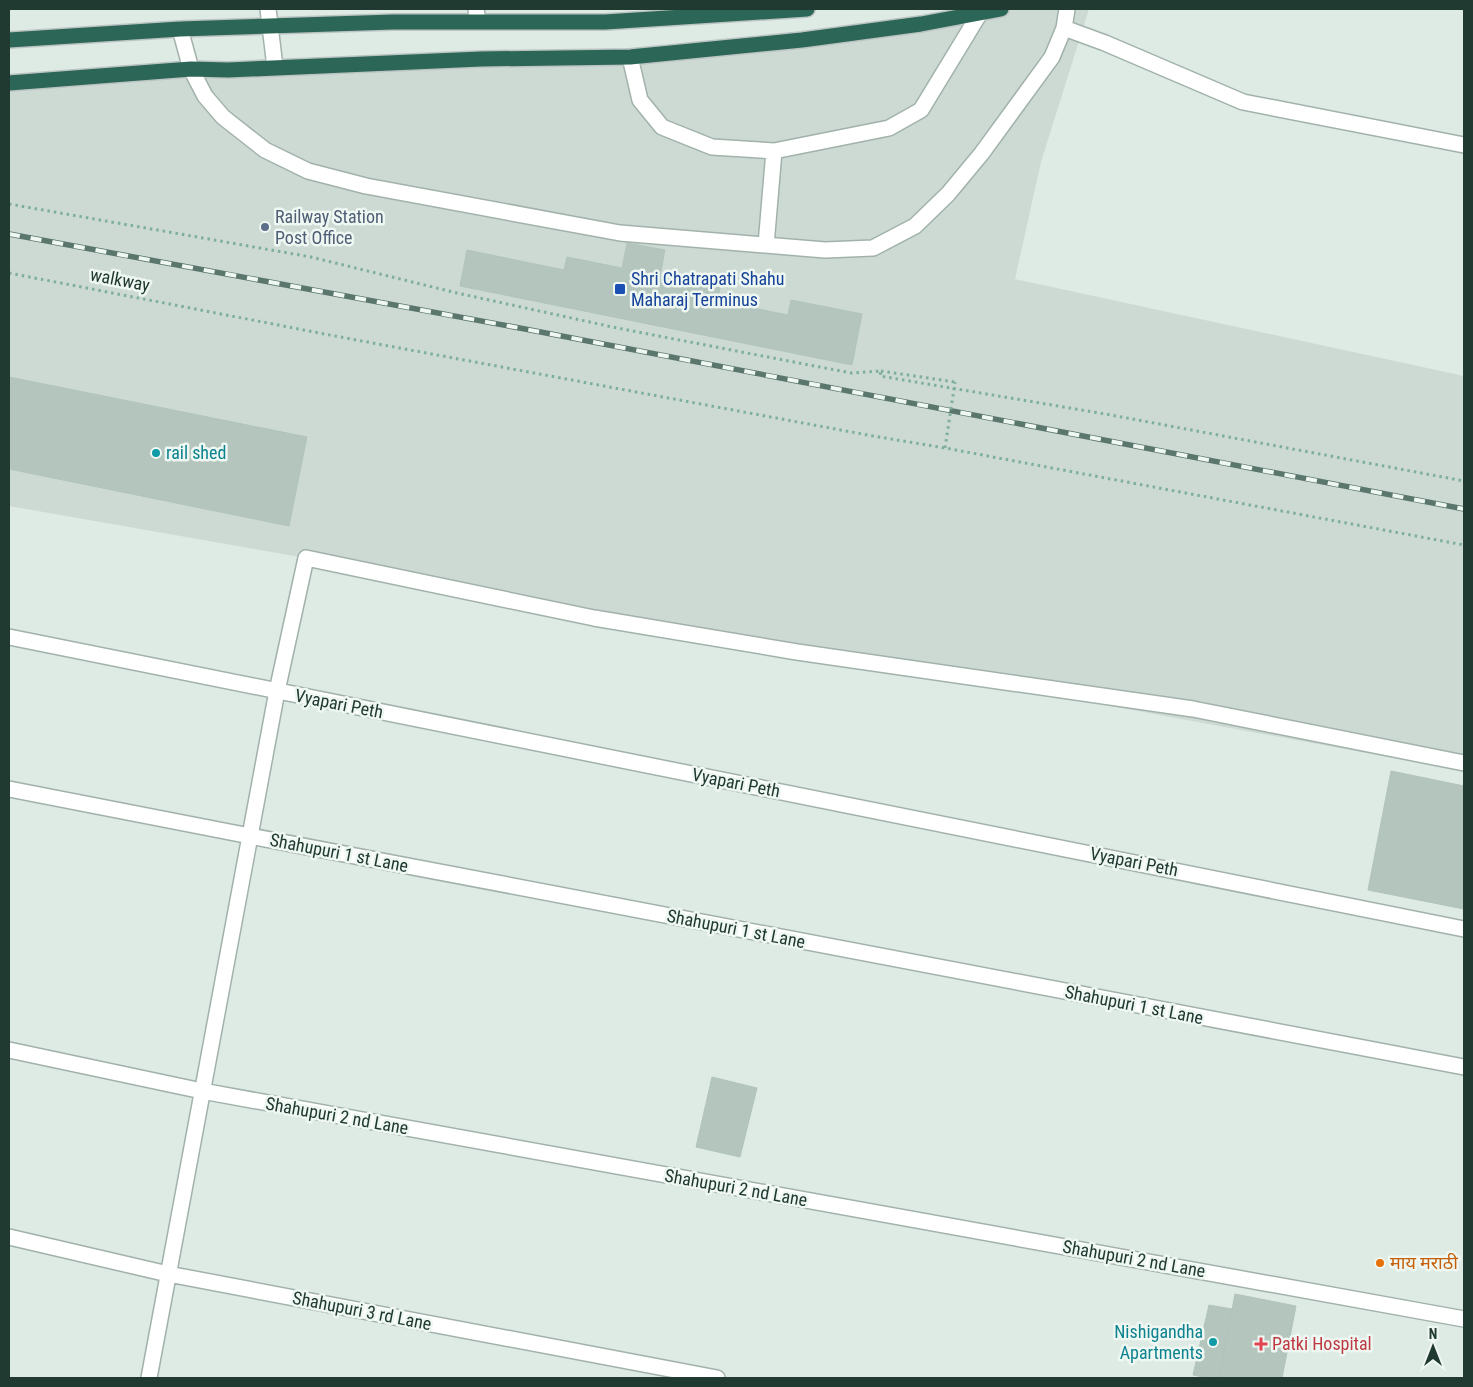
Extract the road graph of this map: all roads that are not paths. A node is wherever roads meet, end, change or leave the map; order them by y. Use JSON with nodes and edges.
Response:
{"nodes":[{"id":1,"x":268,"y":9,"type":"edge"},
{"id":2,"x":807,"y":9,"type":"edge"},
{"id":3,"x":1001,"y":9,"type":"edge"},
{"id":4,"x":1067,"y":9,"type":"edge"},
{"id":5,"x":980,"y":11,"type":"edge"},
{"id":6,"x":477,"y":15,"type":"edge"},
{"id":7,"x":270,"y":27,"type":"junction"},
{"id":8,"x":1064,"y":28,"type":"junction"},
{"id":9,"x":180,"y":29,"type":"junction"},
{"id":10,"x":9,"y":40,"type":"edge"},
{"id":11,"x":630,"y":57,"type":"junction"},
{"id":12,"x":276,"y":67,"type":"junction"},
{"id":13,"x":191,"y":69,"type":"junction"},
{"id":14,"x":9,"y":83,"type":"edge"},
{"id":15,"x":1464,"y":145,"type":"edge"},
{"id":16,"x":774,"y":151,"type":"junction"},
{"id":17,"x":766,"y":244,"type":"junction"},
{"id":18,"x":9,"y":637,"type":"edge"},
{"id":19,"x":277,"y":691,"type":"junction"},
{"id":20,"x":1464,"y":763,"type":"edge"},
{"id":21,"x":9,"y":789,"type":"edge"},
{"id":22,"x":250,"y":836,"type":"junction"},
{"id":23,"x":1464,"y":928,"type":"edge"},
{"id":24,"x":9,"y":1050,"type":"edge"},
{"id":25,"x":1464,"y":1067,"type":"edge"},
{"id":26,"x":202,"y":1091,"type":"junction"},
{"id":27,"x":9,"y":1237,"type":"edge"},
{"id":28,"x":168,"y":1274,"type":"junction"},
{"id":29,"x":1464,"y":1319,"type":"edge"},
{"id":30,"x":149,"y":1378,"type":"edge"},
{"id":31,"x":717,"y":1378,"type":"edge"}],
"edges":[{"from":1,"to":7,"type":"street"},
{"from":2,"to":6,"type":"highway"},
{"from":3,"to":5,"type":"highway"},
{"from":4,"to":8,"type":"street"},
{"from":5,"to":11,"type":"highway"},
{"from":5,"to":16,"type":"street"},
{"from":6,"to":7,"type":"highway"},
{"from":7,"to":9,"type":"highway"},
{"from":7,"to":12,"type":"street"},
{"from":8,"to":15,"type":"street"},
{"from":8,"to":17,"type":"street"},
{"from":9,"to":10,"type":"highway"},
{"from":9,"to":13,"type":"street"},
{"from":11,"to":12,"type":"highway"},
{"from":11,"to":16,"type":"street"},
{"from":12,"to":13,"type":"highway"},
{"from":13,"to":14,"type":"highway"},
{"from":13,"to":17,"type":"street"},
{"from":16,"to":17,"type":"street"},
{"from":18,"to":19,"type":"street","name":"Vyapari Peth"},
{"from":19,"to":20,"type":"street"},
{"from":19,"to":22,"type":"street"},
{"from":19,"to":23,"type":"street","name":"Vyapari Peth"},
{"from":21,"to":22,"type":"street","name":"Shahupuri 1 st Lane"},
{"from":22,"to":25,"type":"street","name":"Shahupuri 1 st Lane"},
{"from":22,"to":26,"type":"street"},
{"from":24,"to":26,"type":"street","name":"Shahupuri 2 nd Lane"},
{"from":26,"to":28,"type":"street"},
{"from":26,"to":29,"type":"street","name":"Shahupuri 2 nd Lane"},
{"from":27,"to":28,"type":"street","name":"Shahupuri 3 rd Lane"},
{"from":28,"to":30,"type":"street"},
{"from":28,"to":31,"type":"street","name":"Shahupuri 3 rd Lane"}]}
